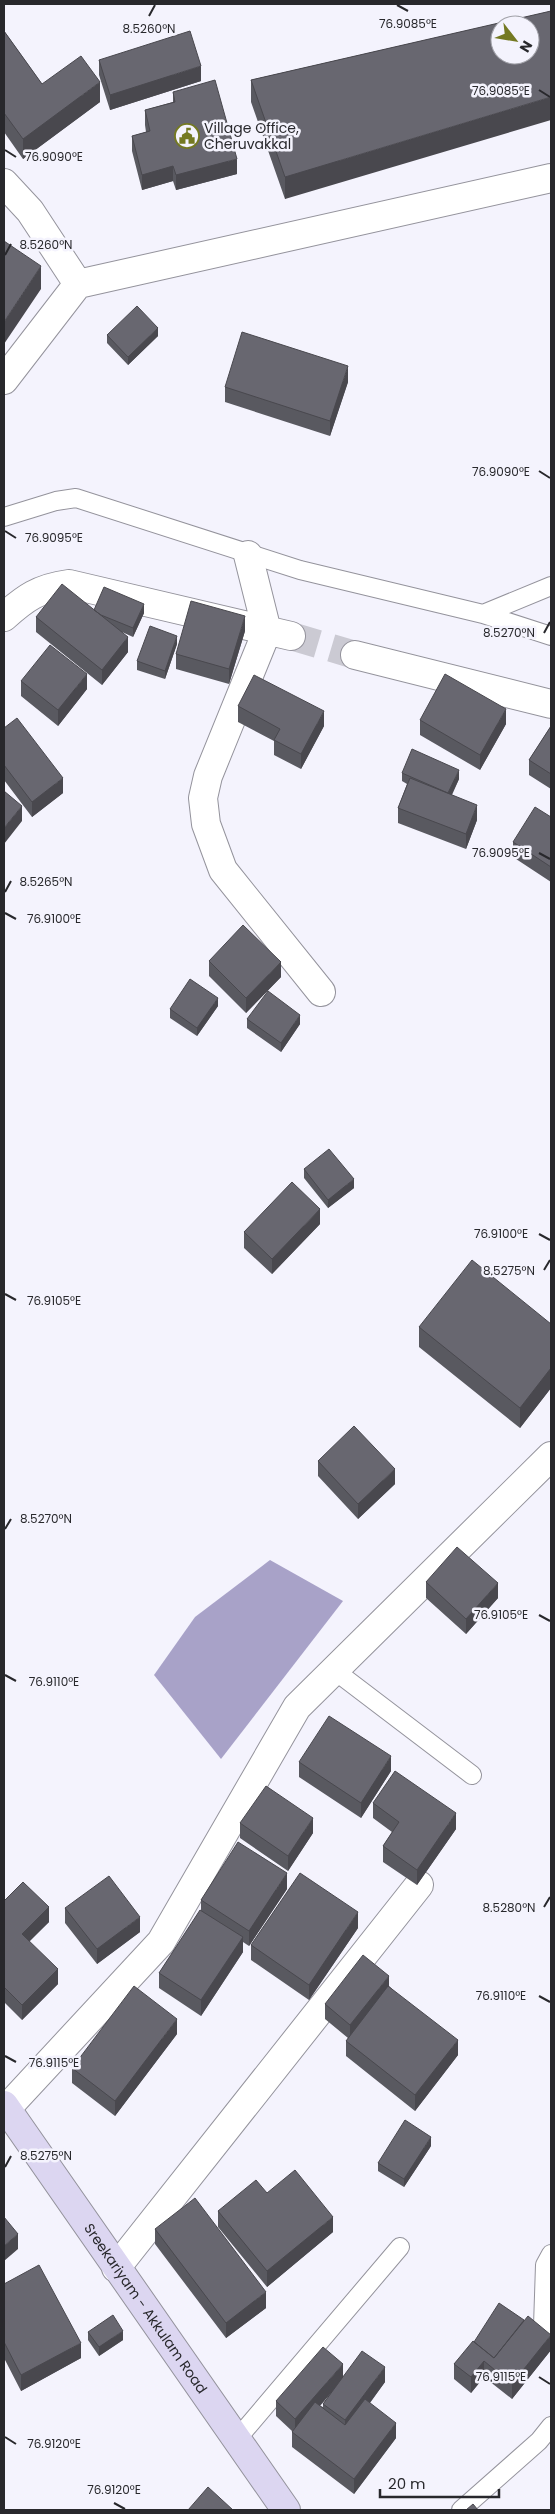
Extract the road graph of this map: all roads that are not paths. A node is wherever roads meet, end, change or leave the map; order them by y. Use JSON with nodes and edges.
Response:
{"nodes":[{"id":1,"x":551,"y":178,"type":"edge"},
{"id":2,"x":4,"y":183,"type":"edge"},
{"id":3,"x":78,"y":284,"type":"junction"},
{"id":4,"x":4,"y":380,"type":"edge"},
{"id":5,"x":4,"y":517,"type":"edge"},
{"id":6,"x":248,"y":555,"type":"junction"},
{"id":7,"x":551,"y":586,"type":"edge"},
{"id":8,"x":483,"y":614,"type":"junction"},
{"id":9,"x":4,"y":618,"type":"edge"},
{"id":10,"x":279,"y":634,"type":"junction"},
{"id":11,"x":551,"y":636,"type":"edge"},
{"id":12,"x":354,"y":655,"type":"tunnel mouth"},
{"id":13,"x":551,"y":704,"type":"edge"},
{"id":14,"x":321,"y":992,"type":"dead end"},
{"id":15,"x":551,"y":1456,"type":"edge"},
{"id":16,"x":334,"y":1670,"type":"junction"},
{"id":17,"x":472,"y":1775,"type":"dead end"},
{"id":18,"x":419,"y":1885,"type":"edge"},
{"id":19,"x":5,"y":2107,"type":"edge"},
{"id":20,"x":400,"y":2247,"type":"dead end"},
{"id":21,"x":551,"y":2254,"type":"edge"},
{"id":22,"x":116,"y":2268,"type":"junction"},
{"id":23,"x":551,"y":2336,"type":"edge"},
{"id":24,"x":551,"y":2426,"type":"edge"},
{"id":25,"x":237,"y":2439,"type":"junction"},
{"id":26,"x":286,"y":2510,"type":"edge"},
{"id":27,"x":461,"y":2510,"type":"edge"}],
"edges":[{"from":1,"to":3,"type":"street"},
{"from":2,"to":3,"type":"street"},
{"from":3,"to":4,"type":"street"},
{"from":5,"to":6,"type":"lane"},
{"from":6,"to":8,"type":"lane"},
{"from":6,"to":10,"type":"street"},
{"from":7,"to":8,"type":"lane"},
{"from":8,"to":11,"type":"lane"},
{"from":9,"to":10,"type":"street"},
{"from":10,"to":14,"type":"street"},
{"from":12,"to":13,"type":"street"},
{"from":15,"to":16,"type":"street"},
{"from":16,"to":17,"type":"lane"},
{"from":16,"to":19,"type":"street"},
{"from":18,"to":22,"type":"street"},
{"from":19,"to":22,"type":"main road","name":"Sreekariyam - Akkulam Road"},
{"from":20,"to":25,"type":"lane"},
{"from":21,"to":23,"type":"lane"},
{"from":22,"to":25,"type":"main road","name":"Sreekariyam - Akkulam Road"},
{"from":24,"to":27,"type":"lane"},
{"from":25,"to":26,"type":"main road","name":"Sreekariyam - Akkulam Road"}]}
